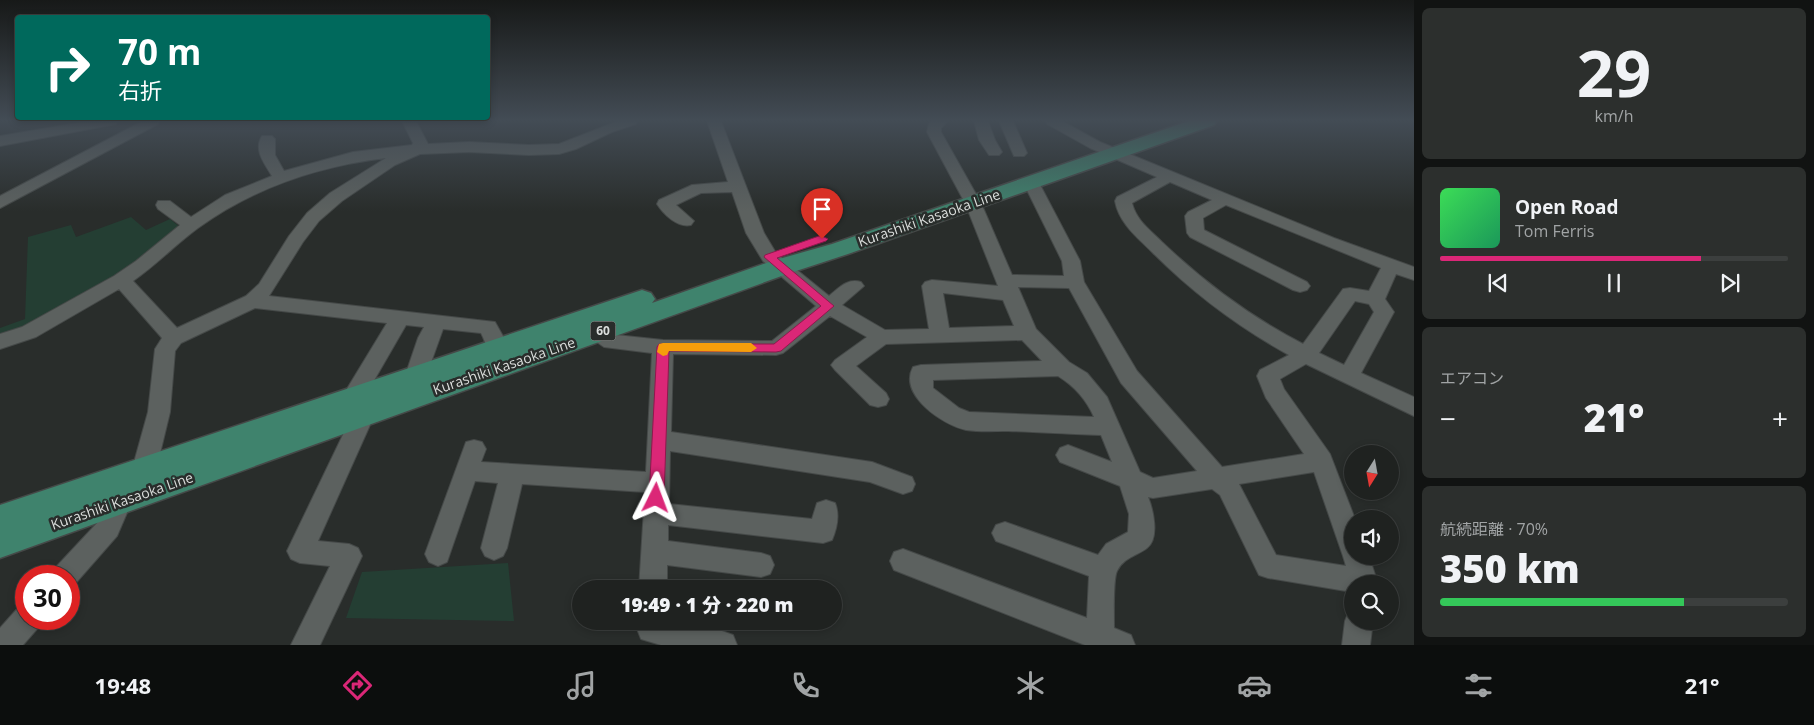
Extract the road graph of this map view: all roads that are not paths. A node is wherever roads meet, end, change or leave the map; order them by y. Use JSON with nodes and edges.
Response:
{"nodes":[{"id":1,"x":97,"y":151,"type":"edge"},
{"id":2,"x":267,"y":151,"type":"edge"},
{"id":3,"x":400,"y":151,"type":"edge"},
{"id":4,"x":413,"y":151,"type":"edge"},
{"id":5,"x":725,"y":151,"type":"edge"},
{"id":6,"x":944,"y":151,"type":"edge"},
{"id":7,"x":1099,"y":151,"type":"edge"},
{"id":8,"x":1100,"y":151,"type":"edge"},
{"id":9,"x":1110,"y":151,"type":"edge"},
{"id":10,"x":1170,"y":176,"type":"junction"},
{"id":11,"x":280,"y":177,"type":"junction"},
{"id":12,"x":1031,"y":182,"type":"junction"},
{"id":13,"x":738,"y":187,"type":"junction"},
{"id":14,"x":969,"y":196,"type":"junction"},
{"id":15,"x":1225,"y":199,"type":"junction"},
{"id":16,"x":0,"y":203,"type":"edge"},
{"id":17,"x":164,"y":205,"type":"dead end"},
{"id":18,"x":685,"y":221,"type":"dead end"},
{"id":19,"x":191,"y":225,"type":"junction"},
{"id":20,"x":775,"y":262,"type":"junction"},
{"id":21,"x":1390,"y":266,"type":"junction"},
{"id":22,"x":1414,"y":274,"type":"edge"},
{"id":23,"x":121,"y":280,"type":"junction"},
{"id":24,"x":1075,"y":282,"type":"junction"},
{"id":25,"x":854,"y":286,"type":"dead end"},
{"id":26,"x":1300,"y":286,"type":"dead end"},
{"id":27,"x":1008,"y":288,"type":"junction"},
{"id":28,"x":1375,"y":299,"type":"junction"},
{"id":29,"x":253,"y":301,"type":"junction"},
{"id":30,"x":828,"y":306,"type":"junction"},
{"id":31,"x":401,"y":317,"type":"junction"},
{"id":32,"x":437,"y":321,"type":"junction"},
{"id":33,"x":594,"y":325,"type":"junction"},
{"id":34,"x":1027,"y":333,"type":"junction"},
{"id":35,"x":940,"y":336,"type":"junction"},
{"id":36,"x":882,"y":337,"type":"junction"},
{"id":37,"x":174,"y":338,"type":"junction"},
{"id":38,"x":0,"y":342,"type":"edge"},
{"id":39,"x":663,"y":347,"type":"junction"},
{"id":40,"x":1306,"y":355,"type":"junction"},
{"id":41,"x":501,"y":357,"type":"junction"},
{"id":42,"x":1062,"y":368,"type":"junction"},
{"id":43,"x":416,"y":376,"type":"junction"},
{"id":44,"x":1349,"y":376,"type":"junction"},
{"id":45,"x":878,"y":399,"type":"dead end"},
{"id":46,"x":358,"y":407,"type":"junction"},
{"id":47,"x":1414,"y":407,"type":"edge"},
{"id":48,"x":1108,"y":426,"type":"junction"},
{"id":49,"x":659,"y":440,"type":"junction"},
{"id":50,"x":1068,"y":455,"type":"dead end"},
{"id":51,"x":1322,"y":461,"type":"junction"},
{"id":52,"x":144,"y":470,"type":"junction"},
{"id":53,"x":512,"y":474,"type":"junction"},
{"id":54,"x":1218,"y":479,"type":"junction"},
{"id":55,"x":1130,"y":481,"type":"junction"},
{"id":56,"x":657,"y":483,"type":"junction"},
{"id":57,"x":903,"y":484,"type":"dead end"},
{"id":58,"x":119,"y":502,"type":"junction"},
{"id":59,"x":826,"y":511,"type":"dead end"},
{"id":60,"x":656,"y":513,"type":"junction"},
{"id":61,"x":0,"y":519,"type":"edge"},
{"id":62,"x":1344,"y":525,"type":"edge"},
{"id":63,"x":1005,"y":533,"type":"dead end"},
{"id":64,"x":0,"y":543,"type":"edge"},
{"id":65,"x":494,"y":548,"type":"dead end"},
{"id":66,"x":654,"y":551,"type":"junction"},
{"id":67,"x":438,"y":554,"type":"dead end"},
{"id":68,"x":903,"y":561,"type":"dead end"},
{"id":69,"x":75,"y":565,"type":"edge"},
{"id":70,"x":761,"y":565,"type":"dead end"},
{"id":71,"x":1103,"y":569,"type":"junction"},
{"id":72,"x":1344,"y":579,"type":"edge"},
{"id":73,"x":652,"y":580,"type":"edge"},
{"id":74,"x":17,"y":630,"type":"edge"},
{"id":75,"x":1358,"y":630,"type":"edge"},
{"id":76,"x":651,"y":632,"type":"edge"},
{"id":77,"x":1106,"y":642,"type":"edge"},
{"id":78,"x":4,"y":645,"type":"edge"},
{"id":79,"x":305,"y":645,"type":"edge"},
{"id":80,"x":723,"y":645,"type":"edge"},
{"id":81,"x":1356,"y":645,"type":"edge"}],
"edges":[{"from":1,"to":16,"type":"street"},
{"from":2,"to":11,"type":"street"},
{"from":3,"to":11,"type":"street"},
{"from":4,"to":29,"type":"street"},
{"from":5,"to":13,"type":"street"},
{"from":6,"to":14,"type":"street"},
{"from":7,"to":14,"type":"main road","name":"Kurashiki Kasaoka Line","number":"60"},
{"from":8,"to":12,"type":"main road","name":"Kurashiki Kasaoka Line","number":"60"},
{"from":9,"to":10,"type":"street"},
{"from":10,"to":15,"type":"street"},
{"from":10,"to":40,"type":"street"},
{"from":11,"to":19,"type":"street"},
{"from":12,"to":14,"type":"main road","name":"Kurashiki Kasaoka Line","number":"60"},
{"from":12,"to":24,"type":"street"},
{"from":13,"to":18,"type":"street"},
{"from":13,"to":20,"type":"street"},
{"from":14,"to":20,"type":"main road","name":"Kurashiki Kasaoka Line","number":"60"},
{"from":14,"to":27,"type":"street"},
{"from":15,"to":21,"type":"street"},
{"from":15,"to":26,"type":"street"},
{"from":17,"to":19,"type":"street"},
{"from":19,"to":23,"type":"street"},
{"from":20,"to":30,"type":"street"},
{"from":20,"to":33,"type":"main road","name":"Kurashiki Kasaoka Line","number":"60"},
{"from":21,"to":22,"type":"street"},
{"from":21,"to":28,"type":"street"},
{"from":23,"to":37,"type":"street"},
{"from":23,"to":38,"type":"street"},
{"from":24,"to":27,"type":"street"},
{"from":24,"to":54,"type":"street"},
{"from":25,"to":30,"type":"street"},
{"from":27,"to":34,"type":"street"},
{"from":27,"to":35,"type":"street"},
{"from":28,"to":40,"type":"street"},
{"from":28,"to":44,"type":"street"},
{"from":29,"to":31,"type":"street"},
{"from":29,"to":37,"type":"street"},
{"from":30,"to":36,"type":"street"},
{"from":30,"to":39,"type":"street"},
{"from":31,"to":32,"type":"street"},
{"from":31,"to":46,"type":"street"},
{"from":32,"to":41,"type":"street"},
{"from":32,"to":43,"type":"street"},
{"from":33,"to":39,"type":"street"},
{"from":33,"to":41,"type":"main road","name":"Kurashiki Kasaoka Line","number":"60"},
{"from":34,"to":35,"type":"street"},
{"from":34,"to":42,"type":"street"},
{"from":35,"to":36,"type":"street"},
{"from":36,"to":45,"type":"street"},
{"from":37,"to":52,"type":"street"},
{"from":39,"to":49,"type":"street"},
{"from":40,"to":44,"type":"street"},
{"from":40,"to":51,"type":"street"},
{"from":41,"to":43,"type":"main road","name":"Kurashiki Kasaoka Line","number":"60"},
{"from":41,"to":46,"type":"main road","name":"Kurashiki Kasaoka Line","number":"60"},
{"from":42,"to":48,"type":"street"},
{"from":42,"to":48,"type":"street"},
{"from":43,"to":46,"type":"main road","name":"Kurashiki Kasaoka Line","number":"60"},
{"from":44,"to":47,"type":"street"},
{"from":46,"to":52,"type":"main road","name":"Kurashiki Kasaoka Line","number":"60"},
{"from":46,"to":58,"type":"main road","name":"Kurashiki Kasaoka Line","number":"60"},
{"from":46,"to":79,"type":"street"},
{"from":48,"to":55,"type":"street"},
{"from":49,"to":56,"type":"street"},
{"from":49,"to":57,"type":"street"},
{"from":50,"to":55,"type":"street"},
{"from":51,"to":54,"type":"street"},
{"from":51,"to":62,"type":"street"},
{"from":52,"to":58,"type":"street"},
{"from":52,"to":61,"type":"main road","name":"Kurashiki Kasaoka Line","number":"60"},
{"from":53,"to":56,"type":"street"},
{"from":53,"to":65,"type":"street"},
{"from":53,"to":67,"type":"street"},
{"from":54,"to":55,"type":"street"},
{"from":54,"to":72,"type":"street"},
{"from":55,"to":71,"type":"street"},
{"from":56,"to":60,"type":"street"},
{"from":58,"to":64,"type":"main road","name":"Kurashiki Kasaoka Line","number":"60"},
{"from":58,"to":69,"type":"street"},
{"from":59,"to":60,"type":"street"},
{"from":60,"to":66,"type":"street"},
{"from":63,"to":71,"type":"street"},
{"from":66,"to":70,"type":"street"},
{"from":66,"to":73,"type":"street"},
{"from":68,"to":77,"type":"street"},
{"from":71,"to":77,"type":"street"},
{"from":74,"to":78,"type":"street"},
{"from":75,"to":81,"type":"street"},
{"from":76,"to":80,"type":"street"}]}
